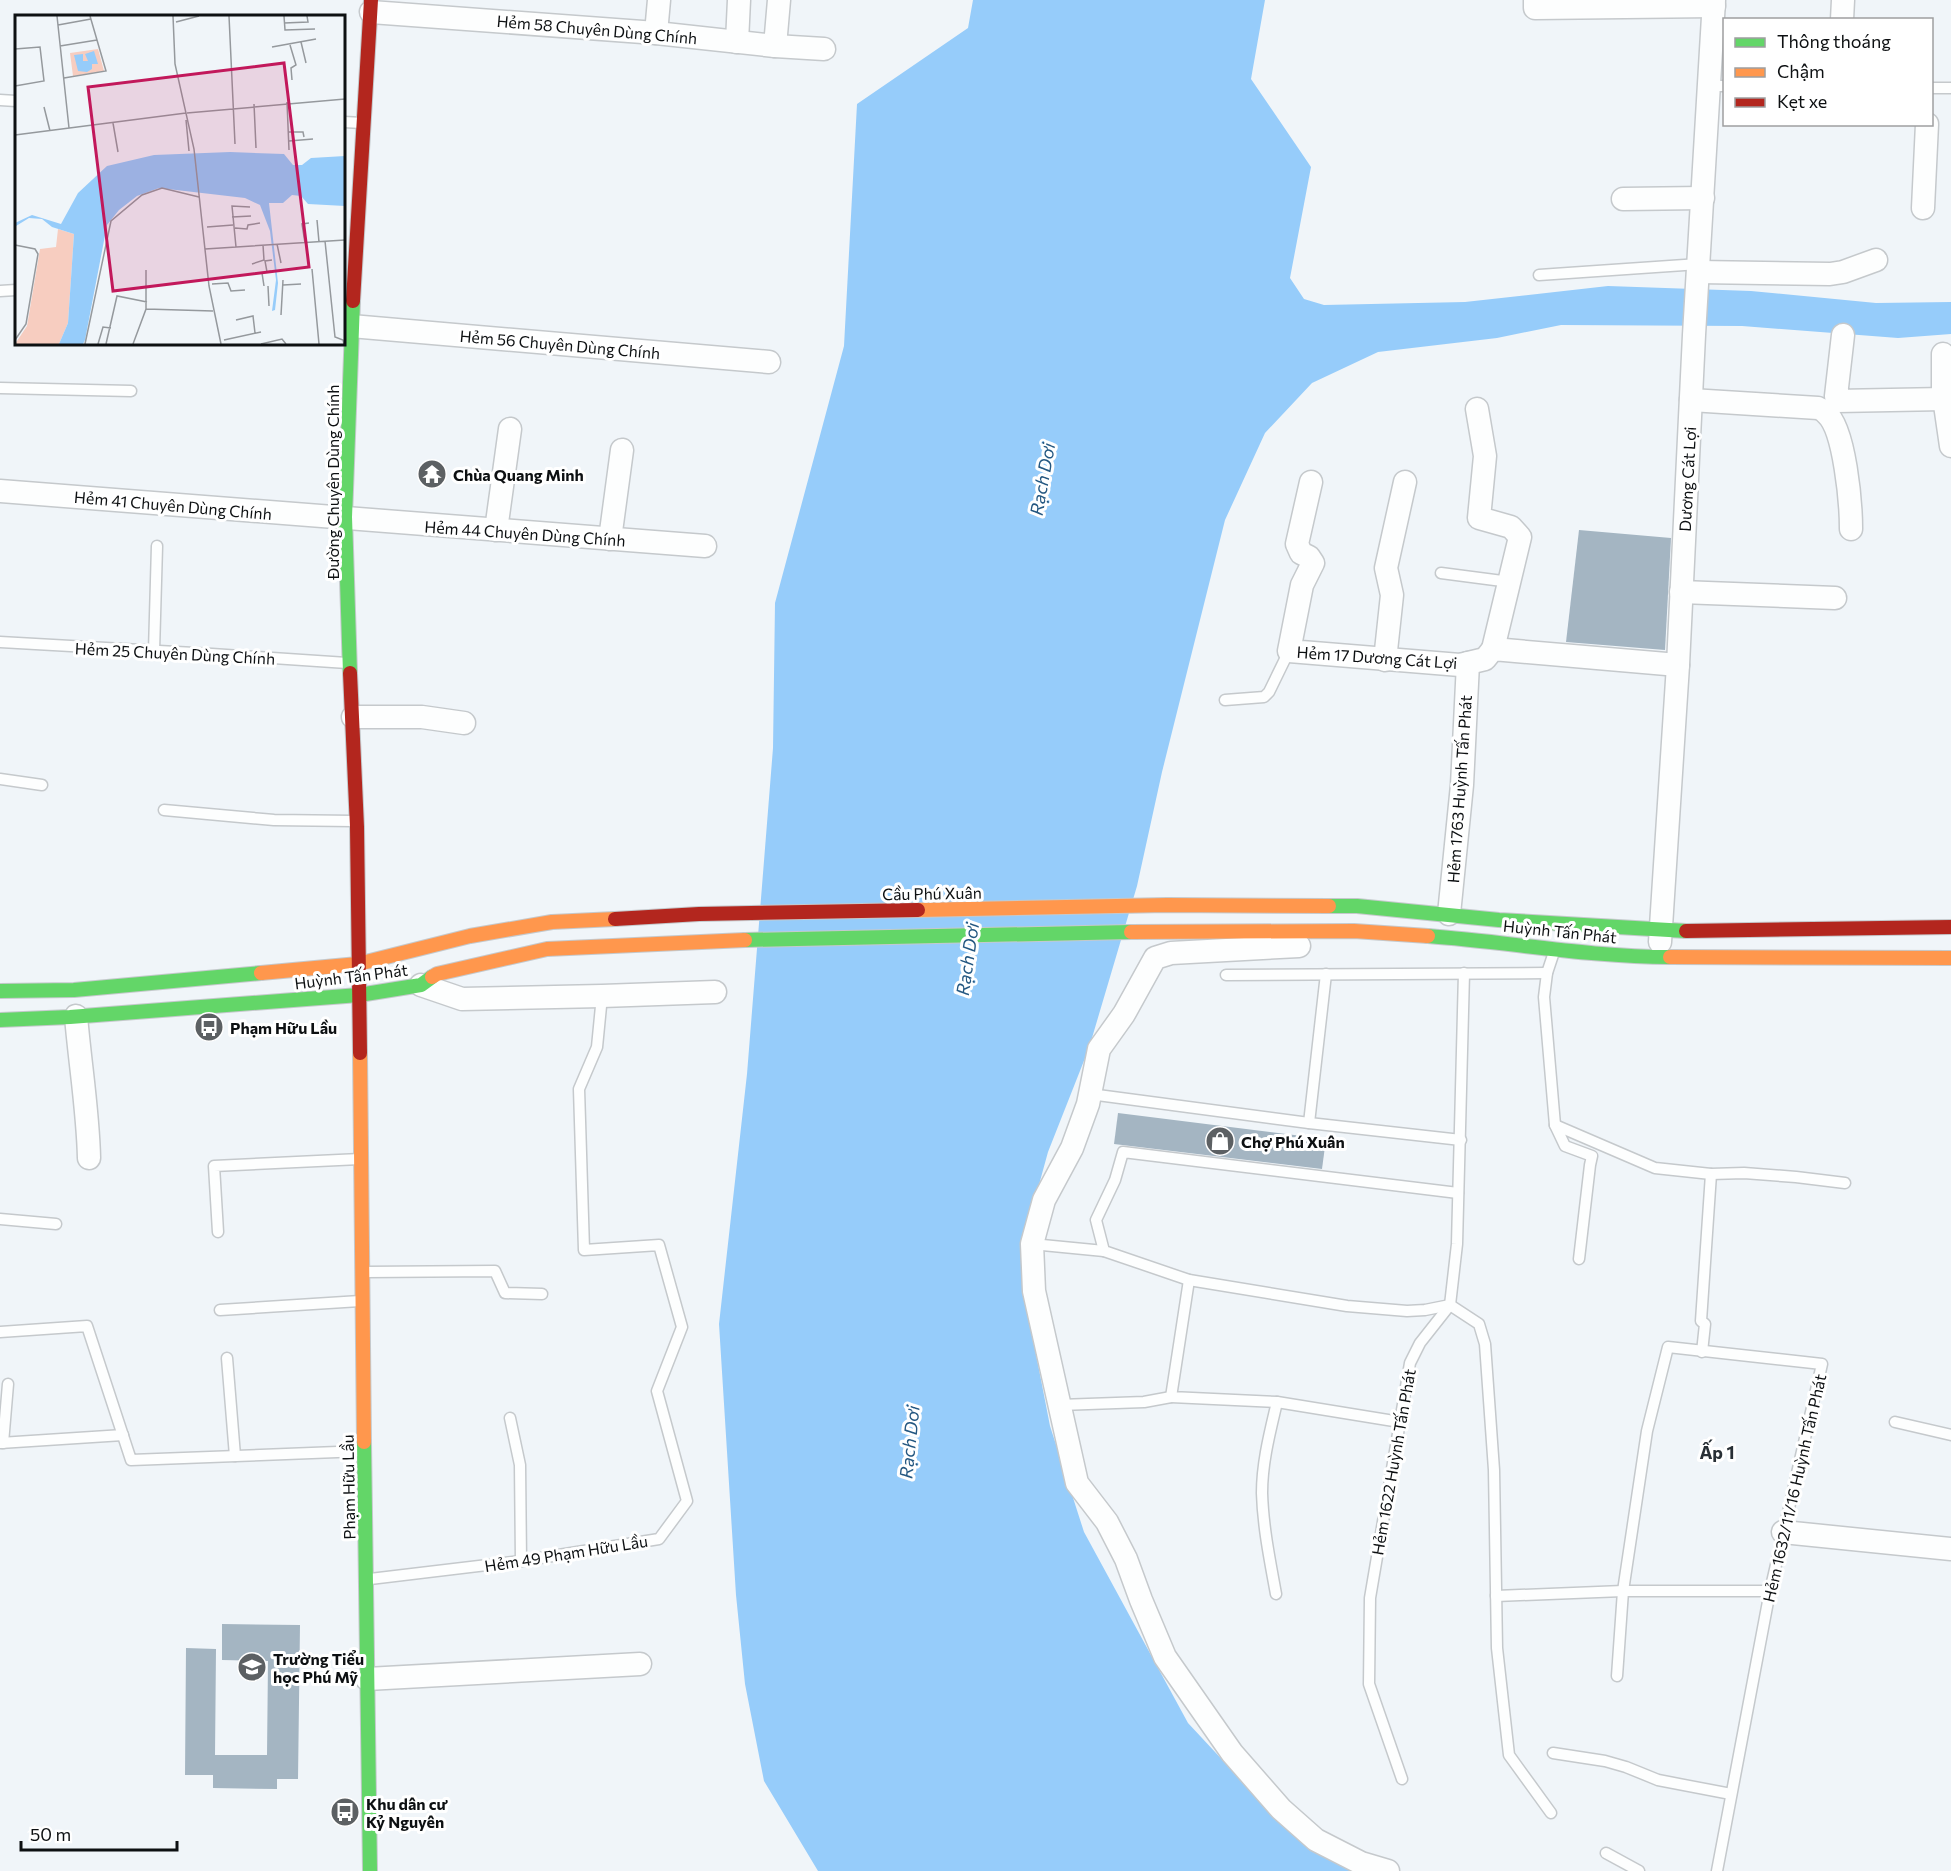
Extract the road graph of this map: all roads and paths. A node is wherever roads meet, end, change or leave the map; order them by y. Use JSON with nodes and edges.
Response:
{"nodes":[{"id":1,"x":659,"y":0,"type":"edge"},
{"id":2,"x":739,"y":0,"type":"edge"},
{"id":3,"x":779,"y":0,"type":"edge"},
{"id":4,"x":1535,"y":0,"type":"edge"},
{"id":5,"x":1843,"y":0,"type":"edge"},
{"id":6,"x":1714,"y":3,"type":"edge"},
{"id":7,"x":371,"y":6,"type":"edge"},
{"id":8,"x":1842,"y":18,"type":"edge"},
{"id":9,"x":656,"y":33,"type":"junction"},
{"id":10,"x":737,"y":42,"type":"junction"},
{"id":11,"x":775,"y":46,"type":"junction"},
{"id":12,"x":824,"y":49,"type":"dead end"},
{"id":13,"x":1717,"y":86,"type":"edge"},
{"id":14,"x":1933,"y":88,"type":"edge"},
{"id":15,"x":1951,"y":88,"type":"edge"},
{"id":16,"x":0,"y":100,"type":"edge"},
{"id":17,"x":15,"y":101,"type":"edge"},
{"id":18,"x":345,"y":122,"type":"edge"},
{"id":19,"x":362,"y":123,"type":"junction"},
{"id":20,"x":1927,"y":126,"type":"edge"},
{"id":21,"x":1623,"y":198,"type":"dead end"},
{"id":22,"x":1703,"y":198,"type":"junction"},
{"id":23,"x":1923,"y":208,"type":"dead end"},
{"id":24,"x":1876,"y":260,"type":"dead end"},
{"id":25,"x":1698,"y":272,"type":"junction"},
{"id":26,"x":1539,"y":275,"type":"dead end"},
{"id":27,"x":15,"y":290,"type":"edge"},
{"id":28,"x":0,"y":291,"type":"edge"},
{"id":29,"x":347,"y":324,"type":"edge"},
{"id":30,"x":1842,"y":335,"type":"dead end"},
{"id":31,"x":1943,"y":354,"type":"dead end"},
{"id":32,"x":768,"y":362,"type":"dead end"},
{"id":33,"x":0,"y":388,"type":"edge"},
{"id":34,"x":131,"y":392,"type":"dead end"},
{"id":35,"x":1944,"y":399,"type":"junction"},
{"id":36,"x":1691,"y":400,"type":"junction"},
{"id":37,"x":1477,"y":409,"type":"dead end"},
{"id":38,"x":510,"y":429,"type":"dead end"},
{"id":39,"x":1951,"y":446,"type":"edge"},
{"id":40,"x":622,"y":450,"type":"dead end"},
{"id":41,"x":1311,"y":482,"type":"dead end"},
{"id":42,"x":1405,"y":482,"type":"dead end"},
{"id":43,"x":0,"y":491,"type":"edge"},
{"id":44,"x":345,"y":519,"type":"junction"},
{"id":45,"x":1851,"y":529,"type":"dead end"},
{"id":46,"x":496,"y":530,"type":"junction"},
{"id":47,"x":610,"y":539,"type":"junction"},
{"id":48,"x":157,"y":546,"type":"dead end"},
{"id":49,"x":705,"y":546,"type":"dead end"},
{"id":50,"x":1441,"y":573,"type":"dead end"},
{"id":51,"x":1510,"y":582,"type":"junction"},
{"id":52,"x":1682,"y":592,"type":"junction"},
{"id":53,"x":1835,"y":597,"type":"dead end"},
{"id":54,"x":0,"y":642,"type":"edge"},
{"id":55,"x":1493,"y":649,"type":"junction"},
{"id":56,"x":154,"y":651,"type":"junction"},
{"id":57,"x":1289,"y":651,"type":"junction"},
{"id":58,"x":1385,"y":660,"type":"junction"},
{"id":59,"x":1468,"y":663,"type":"junction"},
{"id":60,"x":351,"y":664,"type":"junction"},
{"id":61,"x":1678,"y":665,"type":"junction"},
{"id":62,"x":1225,"y":700,"type":"dead end"},
{"id":63,"x":353,"y":717,"type":"junction"},
{"id":64,"x":464,"y":723,"type":"dead end"},
{"id":65,"x":0,"y":779,"type":"edge"},
{"id":66,"x":42,"y":784,"type":"dead end"},
{"id":67,"x":164,"y":810,"type":"dead end"},
{"id":68,"x":357,"y":821,"type":"junction"},
{"id":69,"x":1167,"y":905,"type":"joint"},
{"id":70,"x":699,"y":915,"type":"joint"},
{"id":71,"x":1449,"y":915,"type":"junction"},
{"id":72,"x":1951,"y":927,"type":"edge"},
{"id":73,"x":1660,"y":929,"type":"junction"},
{"id":74,"x":1442,"y":937,"type":"junction"},
{"id":75,"x":1555,"y":949,"type":"junction"},
{"id":76,"x":1660,"y":957,"type":"junction"},
{"id":77,"x":1951,"y":958,"type":"edge"},
{"id":78,"x":358,"y":964,"type":"junction"},
{"id":79,"x":1464,"y":973,"type":"junction"},
{"id":80,"x":1547,"y":973,"type":"junction"},
{"id":81,"x":1326,"y":974,"type":"junction"},
{"id":82,"x":1226,"y":975,"type":"dead end"},
{"id":83,"x":421,"y":985,"type":"junction"},
{"id":84,"x":0,"y":991,"type":"edge"},
{"id":85,"x":715,"y":992,"type":"dead end"},
{"id":86,"x":359,"y":995,"type":"junction"},
{"id":87,"x":602,"y":996,"type":"junction"},
{"id":88,"x":76,"y":1016,"type":"junction"},
{"id":89,"x":0,"y":1020,"type":"edge"},
{"id":90,"x":1090,"y":1094,"type":"junction"},
{"id":91,"x":1309,"y":1123,"type":"junction"},
{"id":92,"x":1555,"y":1125,"type":"junction"},
{"id":93,"x":1461,"y":1140,"type":"junction"},
{"id":94,"x":89,"y":1158,"type":"dead end"},
{"id":95,"x":360,"y":1159,"type":"junction"},
{"id":96,"x":1711,"y":1174,"type":"junction"},
{"id":97,"x":1845,"y":1183,"type":"dead end"},
{"id":98,"x":1458,"y":1193,"type":"junction"},
{"id":99,"x":0,"y":1219,"type":"edge"},
{"id":100,"x":56,"y":1224,"type":"dead end"},
{"id":101,"x":218,"y":1232,"type":"dead end"},
{"id":102,"x":1032,"y":1244,"type":"junction"},
{"id":103,"x":1104,"y":1251,"type":"junction"},
{"id":104,"x":1579,"y":1259,"type":"dead end"},
{"id":105,"x":363,"y":1272,"type":"junction"},
{"id":106,"x":1189,"y":1280,"type":"junction"},
{"id":107,"x":542,"y":1294,"type":"dead end"},
{"id":108,"x":363,"y":1300,"type":"junction"},
{"id":109,"x":1450,"y":1305,"type":"junction"},
{"id":110,"x":220,"y":1310,"type":"dead end"},
{"id":111,"x":0,"y":1332,"type":"edge"},
{"id":112,"x":1702,"y":1352,"type":"junction"},
{"id":113,"x":227,"y":1358,"type":"dead end"},
{"id":114,"x":8,"y":1384,"type":"dead end"},
{"id":115,"x":1171,"y":1397,"type":"junction"},
{"id":116,"x":1277,"y":1402,"type":"junction"},
{"id":117,"x":1060,"y":1405,"type":"junction"},
{"id":118,"x":510,"y":1418,"type":"dead end"},
{"id":119,"x":1400,"y":1422,"type":"junction"},
{"id":120,"x":1895,"y":1422,"type":"dead end"},
{"id":121,"x":123,"y":1434,"type":"junction"},
{"id":122,"x":1951,"y":1435,"type":"edge"},
{"id":123,"x":2,"y":1443,"type":"edge"},
{"id":124,"x":363,"y":1451,"type":"junction"},
{"id":125,"x":235,"y":1456,"type":"junction"},
{"id":126,"x":1784,"y":1532,"type":"junction"},
{"id":127,"x":1951,"y":1549,"type":"edge"},
{"id":128,"x":521,"y":1561,"type":"junction"},
{"id":129,"x":366,"y":1580,"type":"junction"},
{"id":130,"x":1623,"y":1591,"type":"junction"},
{"id":131,"x":1770,"y":1591,"type":"junction"},
{"id":132,"x":1276,"y":1594,"type":"dead end"},
{"id":133,"x":1496,"y":1596,"type":"junction"},
{"id":134,"x":640,"y":1664,"type":"dead end"},
{"id":135,"x":1617,"y":1676,"type":"dead end"},
{"id":136,"x":367,"y":1679,"type":"junction"},
{"id":137,"x":1553,"y":1753,"type":"dead end"},
{"id":138,"x":1402,"y":1779,"type":"dead end"},
{"id":139,"x":1731,"y":1794,"type":"junction"},
{"id":140,"x":1551,"y":1813,"type":"dead end"},
{"id":141,"x":1606,"y":1852,"type":"dead end"},
{"id":142,"x":370,"y":1871,"type":"edge"},
{"id":143,"x":1388,"y":1871,"type":"edge"},
{"id":144,"x":1639,"y":1871,"type":"edge"},
{"id":145,"x":1716,"y":1871,"type":"edge"}],
"edges":[{"from":1,"to":9,"type":"street"},
{"from":2,"to":10,"type":"street"},
{"from":3,"to":11,"type":"street"},
{"from":4,"to":6,"type":"street"},
{"from":5,"to":8,"type":"street"},
{"from":6,"to":13,"type":"street","name":"Dương Cát Lợi"},
{"from":7,"to":9,"type":"street","name":"Hẻm 58 Chuyên Dùng Chính"},
{"from":7,"to":19,"type":"main road","name":"Đường Chuyên Dùng Chính"},
{"from":9,"to":10,"type":"street","name":"Hẻm 58 Chuyên Dùng Chính"},
{"from":10,"to":11,"type":"street","name":"Hẻm 58 Chuyên Dùng Chính"},
{"from":11,"to":12,"type":"street","name":"Hẻm 58 Chuyên Dùng Chính"},
{"from":13,"to":22,"type":"street","name":"Dương Cát Lợi"},
{"from":14,"to":15,"type":"lane"},
{"from":16,"to":17,"type":"lane"},
{"from":18,"to":19,"type":"lane"},
{"from":19,"to":29,"type":"main road","name":"Đường Chuyên Dùng Chính"},
{"from":20,"to":23,"type":"street"},
{"from":21,"to":22,"type":"street"},
{"from":22,"to":25,"type":"street","name":"Dương Cát Lợi"},
{"from":24,"to":25,"type":"street"},
{"from":25,"to":26,"type":"lane"},
{"from":25,"to":36,"type":"street","name":"Dương Cát Lợi"},
{"from":27,"to":28,"type":"lane"},
{"from":29,"to":32,"type":"street","name":"Hẻm 56 Chuyên Dùng Chính"},
{"from":29,"to":44,"type":"main road","name":"Đường Chuyên Dùng Chính"},
{"from":30,"to":35,"type":"street"},
{"from":31,"to":35,"type":"street"},
{"from":33,"to":34,"type":"lane"},
{"from":35,"to":39,"type":"street"},
{"from":36,"to":45,"type":"street"},
{"from":36,"to":52,"type":"street","name":"Dương Cát Lợi"},
{"from":37,"to":51,"type":"street"},
{"from":38,"to":46,"type":"street"},
{"from":40,"to":47,"type":"street"},
{"from":41,"to":57,"type":"street","name":"Hẻm 17 Dương Cát Lợi"},
{"from":42,"to":58,"type":"street"},
{"from":43,"to":44,"type":"street","name":"Hẻm 41 Chuyên Dùng Chính"},
{"from":44,"to":46,"type":"street","name":"Hẻm 44 Chuyên Dùng Chính"},
{"from":44,"to":60,"type":"main road","name":"Đường Chuyên Dùng Chính"},
{"from":46,"to":47,"type":"street","name":"Hẻm 44 Chuyên Dùng Chính"},
{"from":47,"to":49,"type":"street","name":"Hẻm 44 Chuyên Dùng Chính"},
{"from":48,"to":56,"type":"lane"},
{"from":50,"to":51,"type":"lane"},
{"from":51,"to":55,"type":"street"},
{"from":52,"to":53,"type":"street"},
{"from":52,"to":61,"type":"street","name":"Dương Cát Lợi"},
{"from":54,"to":56,"type":"lane","name":"Hẻm 25 Chuyên Dùng Chính"},
{"from":55,"to":59,"type":"street","name":"Hẻm 17 Dương Cát Lợi"},
{"from":55,"to":61,"type":"street"},
{"from":56,"to":60,"type":"lane","name":"Hẻm 25 Chuyên Dùng Chính"},
{"from":57,"to":58,"type":"street","name":"Hẻm 17 Dương Cát Lợi"},
{"from":57,"to":62,"type":"lane"},
{"from":58,"to":59,"type":"street","name":"Hẻm 17 Dương Cát Lợi"},
{"from":59,"to":71,"type":"street","name":"Hẻm 1763 Huỳnh Tấn Phát"},
{"from":60,"to":63,"type":"main road","name":"Đường Chuyên Dùng Chính"},
{"from":61,"to":73,"type":"street","name":"Dương Cát Lợi"},
{"from":63,"to":64,"type":"street"},
{"from":63,"to":68,"type":"main road","name":"Đường Chuyên Dùng Chính"},
{"from":65,"to":66,"type":"lane"},
{"from":67,"to":68,"type":"lane"},
{"from":68,"to":78,"type":"main road","name":"Đường Chuyên Dùng Chính"},
{"from":69,"to":70,"type":"main road","name":"Cầu Phú Xuân"},
{"from":69,"to":71,"type":"main road","name":"Huỳnh Tấn Phát"},
{"from":70,"to":78,"type":"main road","name":"Huỳnh Tấn Phát"},
{"from":71,"to":73,"type":"main road","name":"Huỳnh Tấn Phát"},
{"from":72,"to":73,"type":"main road","name":"Huỳnh Tấn Phát"},
{"from":73,"to":76,"type":"street","name":"Dương Cát Lợi"},
{"from":74,"to":75,"type":"main road","name":"Huỳnh Tấn Phát"},
{"from":74,"to":83,"type":"main road","name":"Huỳnh Tấn Phát"},
{"from":74,"to":90,"type":"street"},
{"from":75,"to":76,"type":"main road","name":"Huỳnh Tấn Phát"},
{"from":75,"to":80,"type":"lane"},
{"from":76,"to":77,"type":"main road","name":"Huỳnh Tấn Phát"},
{"from":78,"to":84,"type":"main road","name":"Huỳnh Tấn Phát"},
{"from":78,"to":86,"type":"main road","name":"Đường Chuyên Dùng Chính"},
{"from":79,"to":80,"type":"lane"},
{"from":79,"to":81,"type":"lane"},
{"from":79,"to":93,"type":"lane"},
{"from":80,"to":92,"type":"lane"},
{"from":81,"to":82,"type":"lane"},
{"from":81,"to":91,"type":"lane"},
{"from":83,"to":86,"type":"main road","name":"Huỳnh Tấn Phát"},
{"from":83,"to":87,"type":"street"},
{"from":85,"to":87,"type":"street"},
{"from":86,"to":88,"type":"main road","name":"Huỳnh Tấn Phát"},
{"from":86,"to":95,"type":"main road","name":"Phạm Hữu Lầu"},
{"from":87,"to":128,"type":"lane","name":"Hẻm 49 Phạm Hữu Lầu"},
{"from":88,"to":89,"type":"main road","name":"Huỳnh Tấn Phát"},
{"from":88,"to":94,"type":"street"},
{"from":90,"to":91,"type":"lane"},
{"from":90,"to":102,"type":"street"},
{"from":91,"to":93,"type":"lane"},
{"from":92,"to":96,"type":"lane"},
{"from":92,"to":104,"type":"lane"},
{"from":93,"to":98,"type":"lane"},
{"from":95,"to":101,"type":"lane"},
{"from":95,"to":105,"type":"main road","name":"Phạm Hữu Lầu"},
{"from":96,"to":97,"type":"lane"},
{"from":96,"to":112,"type":"lane"},
{"from":98,"to":103,"type":"lane"},
{"from":98,"to":109,"type":"lane"},
{"from":99,"to":100,"type":"lane"},
{"from":102,"to":103,"type":"lane"},
{"from":102,"to":117,"type":"street"},
{"from":103,"to":106,"type":"lane"},
{"from":105,"to":107,"type":"lane"},
{"from":105,"to":108,"type":"main road","name":"Phạm Hữu Lầu"},
{"from":106,"to":109,"type":"lane"},
{"from":106,"to":115,"type":"lane"},
{"from":108,"to":110,"type":"lane"},
{"from":108,"to":124,"type":"main road","name":"Phạm Hữu Lầu"},
{"from":109,"to":119,"type":"lane","name":"Hẻm 1622 Huỳnh Tấn Phát"},
{"from":109,"to":133,"type":"lane"},
{"from":111,"to":121,"type":"lane"},
{"from":112,"to":126,"type":"lane","name":"Hẻm 1632/11/16 Huỳnh Tấn Phát"},
{"from":112,"to":130,"type":"lane"},
{"from":113,"to":125,"type":"lane"},
{"from":114,"to":123,"type":"lane"},
{"from":115,"to":116,"type":"lane"},
{"from":115,"to":117,"type":"lane"},
{"from":116,"to":119,"type":"lane"},
{"from":116,"to":132,"type":"lane"},
{"from":117,"to":143,"type":"street"},
{"from":118,"to":128,"type":"lane"},
{"from":119,"to":138,"type":"lane","name":"Hẻm 1622 Huỳnh Tấn Phát"},
{"from":120,"to":122,"type":"lane"},
{"from":121,"to":123,"type":"lane"},
{"from":121,"to":125,"type":"lane"},
{"from":124,"to":125,"type":"lane"},
{"from":124,"to":129,"type":"main road","name":"Phạm Hữu Lầu"},
{"from":126,"to":127,"type":"street"},
{"from":126,"to":131,"type":"lane","name":"Hẻm 1632/11/16 Huỳnh Tấn Phát"},
{"from":128,"to":129,"type":"lane","name":"Hẻm 49 Phạm Hữu Lầu"},
{"from":129,"to":136,"type":"main road","name":"Phạm Hữu Lầu"},
{"from":130,"to":131,"type":"lane"},
{"from":130,"to":133,"type":"lane"},
{"from":130,"to":135,"type":"lane"},
{"from":131,"to":139,"type":"lane","name":"Hẻm 1632/11/16 Huỳnh Tấn Phát"},
{"from":133,"to":140,"type":"lane"},
{"from":134,"to":136,"type":"street"},
{"from":136,"to":142,"type":"main road","name":"Phạm Hữu Lầu"},
{"from":137,"to":139,"type":"lane"},
{"from":139,"to":145,"type":"lane","name":"Hẻm 1632/11/16 Huỳnh Tấn Phát"},
{"from":141,"to":144,"type":"lane"}]}
